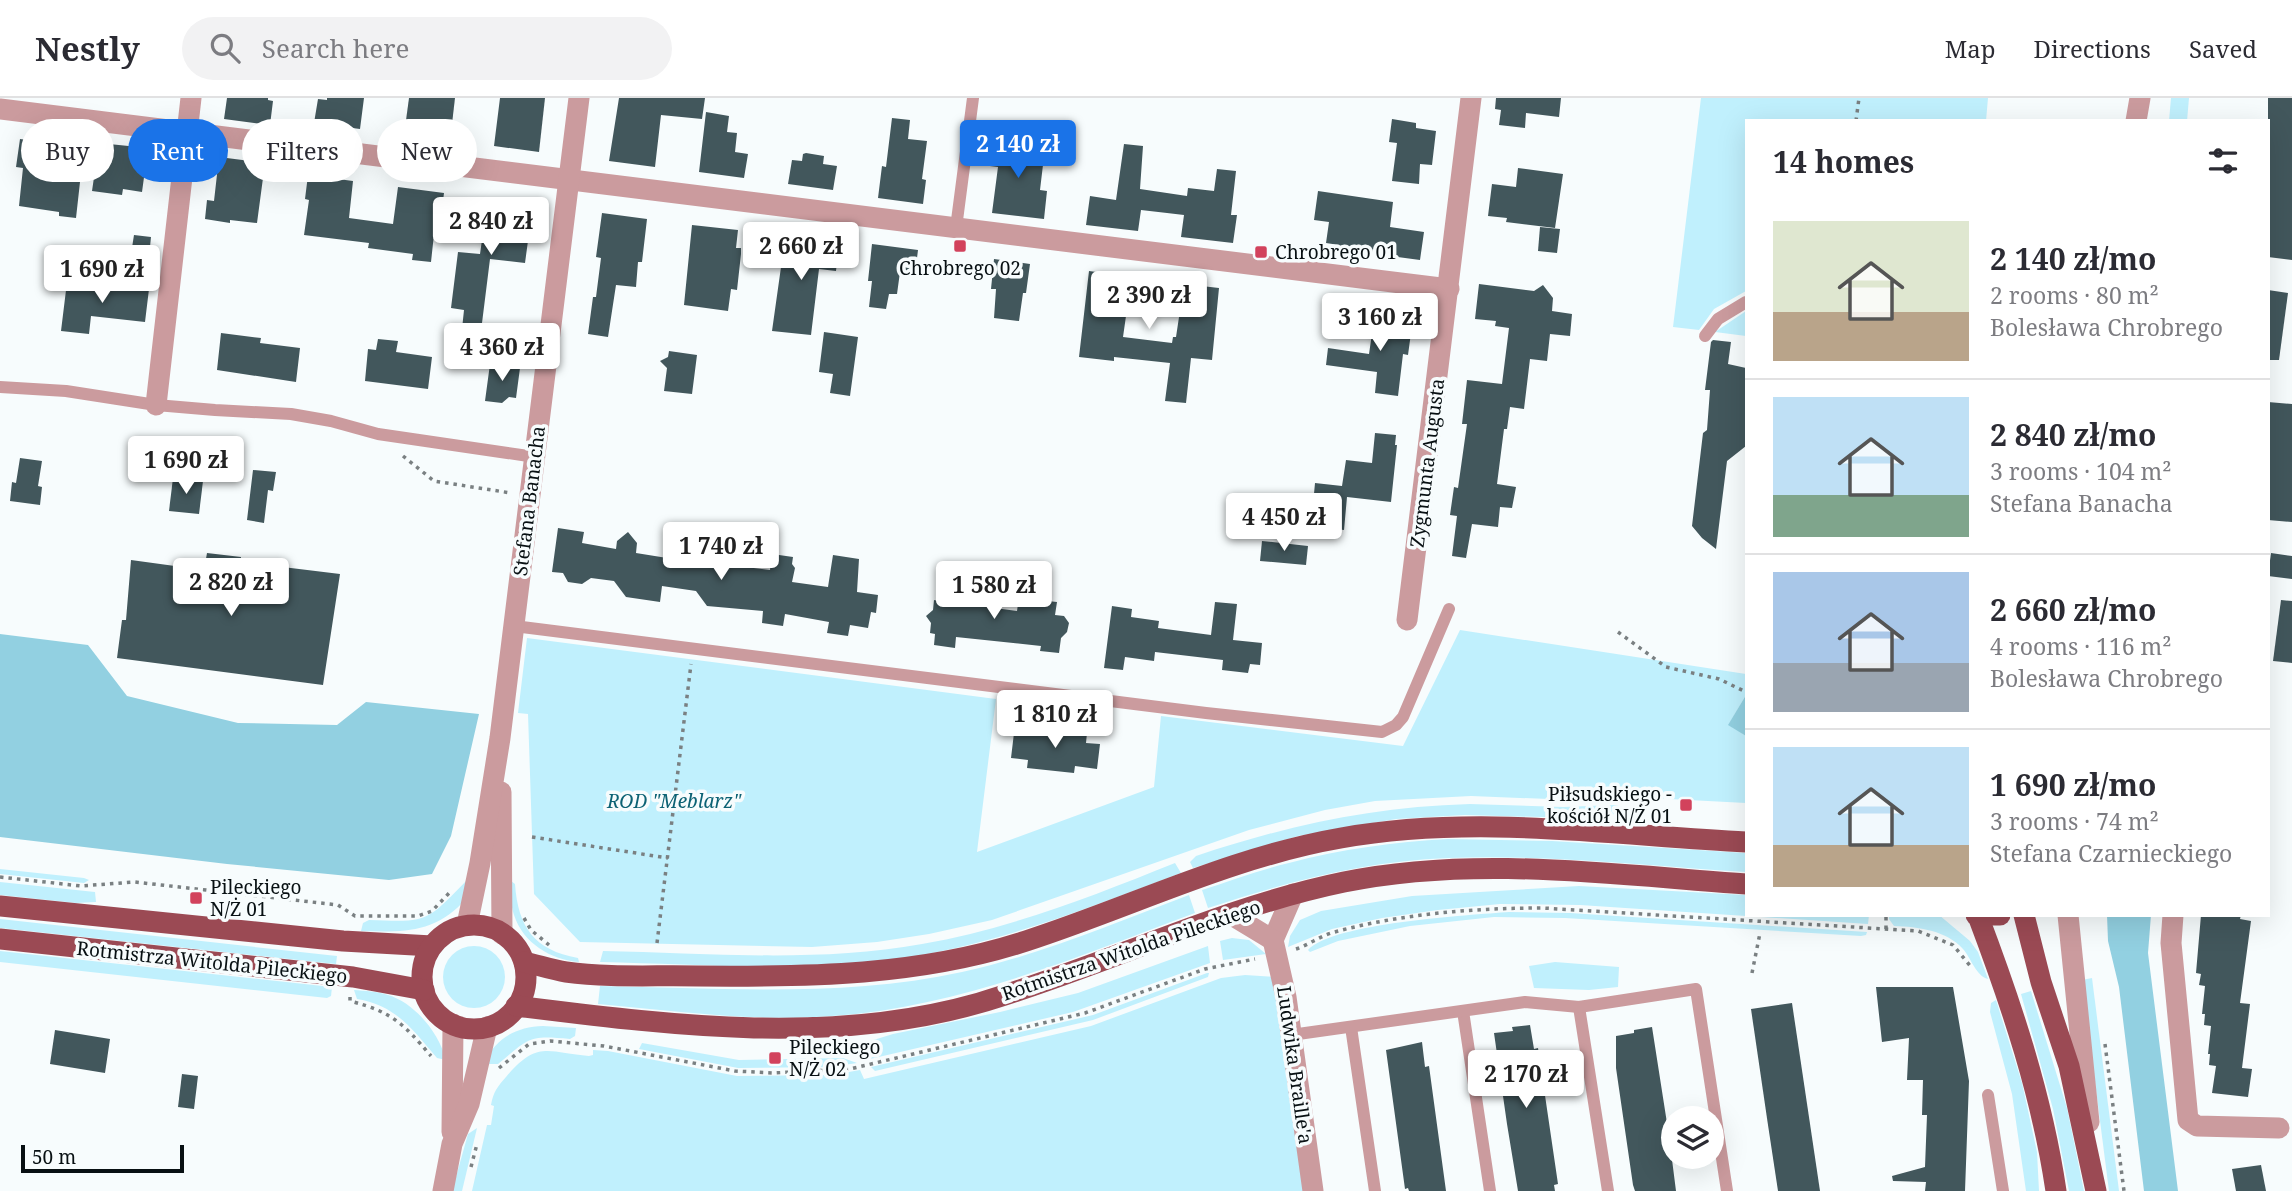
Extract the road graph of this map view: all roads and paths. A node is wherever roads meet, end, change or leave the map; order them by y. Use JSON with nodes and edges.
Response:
{"nodes":[{"id":1,"x":191,"y":98,"type":"edge"},
{"id":2,"x":579,"y":98,"type":"edge"},
{"id":3,"x":973,"y":98,"type":"edge"},
{"id":4,"x":1471,"y":98,"type":"edge"},
{"id":5,"x":1859,"y":98,"type":"edge"},
{"id":6,"x":2140,"y":98,"type":"edge"},
{"id":7,"x":0,"y":110,"type":"edge"},
{"id":8,"x":189,"y":119,"type":"edge"},
{"id":9,"x":1856,"y":119,"type":"edge"},
{"id":10,"x":2136,"y":119,"type":"edge"},
{"id":11,"x":128,"y":126,"type":"edge"},
{"id":12,"x":228,"y":138,"type":"edge"},
{"id":13,"x":570,"y":181,"type":"junction"},
{"id":14,"x":181,"y":182,"type":"edge"},
{"id":15,"x":956,"y":228,"type":"junction"},
{"id":16,"x":1448,"y":289,"type":"junction"},
{"id":17,"x":1745,"y":303,"type":"edge"},
{"id":18,"x":1705,"y":336,"type":"dead end"},
{"id":19,"x":0,"y":387,"type":"edge"},
{"id":20,"x":156,"y":405,"type":"junction"},
{"id":21,"x":378,"y":434,"type":"junction"},
{"id":22,"x":535,"y":457,"type":"junction"},
{"id":23,"x":520,"y":494,"type":"dead end"},
{"id":24,"x":1449,"y":609,"type":"dead end"},
{"id":25,"x":1407,"y":620,"type":"dead end"},
{"id":26,"x":514,"y":626,"type":"junction"},
{"id":27,"x":1618,"y":632,"type":"dead end"},
{"id":28,"x":692,"y":660,"type":"dead end"},
{"id":29,"x":1745,"y":692,"type":"edge"},
{"id":30,"x":500,"y":738,"type":"junction"},
{"id":31,"x":532,"y":836,"type":"dead end"},
{"id":32,"x":1745,"y":842,"type":"edge"},
{"id":33,"x":668,"y":858,"type":"junction"},
{"id":34,"x":0,"y":877,"type":"edge"},
{"id":35,"x":458,"y":884,"type":"dead end"},
{"id":36,"x":1745,"y":884,"type":"edge"},
{"id":37,"x":1293,"y":894,"type":"junction"},
{"id":38,"x":0,"y":906,"type":"edge"},
{"id":39,"x":521,"y":908,"type":"dead end"},
{"id":40,"x":1230,"y":914,"type":"junction"},
{"id":41,"x":1886,"y":917,"type":"edge"},
{"id":42,"x":1977,"y":917,"type":"edge"},
{"id":43,"x":2025,"y":917,"type":"edge"},
{"id":44,"x":2068,"y":917,"type":"edge"},
{"id":45,"x":2173,"y":917,"type":"edge"},
{"id":46,"x":467,"y":925,"type":"junction"},
{"id":47,"x":1886,"y":929,"type":"junction"},
{"id":48,"x":502,"y":933,"type":"junction"},
{"id":49,"x":1760,"y":933,"type":"dead end"},
{"id":50,"x":0,"y":939,"type":"edge"},
{"id":51,"x":657,"y":943,"type":"dead end"},
{"id":52,"x":1281,"y":945,"type":"junction"},
{"id":53,"x":432,"y":946,"type":"junction"},
{"id":54,"x":555,"y":949,"type":"dead end"},
{"id":55,"x":524,"y":962,"type":"junction"},
{"id":56,"x":1752,"y":973,"type":"dead end"},
{"id":57,"x":1976,"y":974,"type":"dead end"},
{"id":58,"x":351,"y":990,"type":"dead end"},
{"id":59,"x":424,"y":990,"type":"junction"},
{"id":60,"x":516,"y":1006,"type":"junction"},
{"id":61,"x":1579,"y":1007,"type":"junction"},
{"id":62,"x":1463,"y":1011,"type":"junction"},
{"id":63,"x":453,"y":1024,"type":"junction"},
{"id":64,"x":487,"y":1027,"type":"junction"},
{"id":65,"x":1351,"y":1027,"type":"junction"},
{"id":66,"x":1291,"y":1035,"type":"junction"},
{"id":67,"x":2104,"y":1040,"type":"dead end"},
{"id":68,"x":434,"y":1059,"type":"dead end"},
{"id":69,"x":1988,"y":1095,"type":"dead end"},
{"id":70,"x":2279,"y":1128,"type":"dead end"},
{"id":71,"x":478,"y":1138,"type":"dead end"},
{"id":72,"x":452,"y":1144,"type":"junction"},
{"id":73,"x":469,"y":1178,"type":"dead end"},
{"id":74,"x":2095,"y":1189,"type":"edge"},
{"id":75,"x":443,"y":1191,"type":"edge"},
{"id":76,"x":1313,"y":1191,"type":"edge"},
{"id":77,"x":1375,"y":1191,"type":"edge"},
{"id":78,"x":1490,"y":1191,"type":"edge"},
{"id":79,"x":1608,"y":1191,"type":"edge"},
{"id":80,"x":1727,"y":1191,"type":"edge"},
{"id":81,"x":2003,"y":1191,"type":"edge"},
{"id":82,"x":2056,"y":1191,"type":"edge"},
{"id":83,"x":2124,"y":1191,"type":"edge"}],
"edges":[{"from":1,"to":8,"type":"street"},
{"from":2,"to":13,"type":"street","name":"Stefana Banacha"},
{"from":3,"to":15,"type":"lane"},
{"from":4,"to":16,"type":"street","name":"Zygmunta Augusta"},
{"from":5,"to":9,"type":"path"},
{"from":6,"to":10,"type":"street"},
{"from":7,"to":11,"type":"street"},
{"from":12,"to":13,"type":"street"},
{"from":13,"to":15,"type":"street"},
{"from":13,"to":22,"type":"street","name":"Stefana Banacha"},
{"from":14,"to":20,"type":"street"},
{"from":15,"to":16,"type":"street"},
{"from":16,"to":25,"type":"street","name":"Zygmunta Augusta"},
{"from":17,"to":18,"type":"lane"},
{"from":19,"to":20,"type":"lane"},
{"from":20,"to":21,"type":"lane"},
{"from":21,"to":22,"type":"lane"},
{"from":21,"to":23,"type":"path"},
{"from":22,"to":26,"type":"street","name":"Stefana Banacha"},
{"from":24,"to":26,"type":"lane"},
{"from":26,"to":30,"type":"street","name":"Stefana Banacha"},
{"from":27,"to":29,"type":"path"},
{"from":28,"to":33,"type":"path"},
{"from":30,"to":46,"type":"street","name":"Stefana Banacha"},
{"from":30,"to":48,"type":"street","name":"Stefana Banacha"},
{"from":31,"to":33,"type":"path"},
{"from":32,"to":55,"type":"main road"},
{"from":33,"to":51,"type":"path"},
{"from":34,"to":35,"type":"path"},
{"from":36,"to":37,"type":"main road","name":"Rotmistrza Witolda Pileckiego"},
{"from":37,"to":40,"type":"main road","name":"Rotmistrza Witolda Pileckiego"},
{"from":37,"to":52,"type":"street"},
{"from":38,"to":53,"type":"main road","name":"Rotmistrza Witolda Pileckiego"},
{"from":39,"to":54,"type":"path"},
{"from":40,"to":52,"type":"street"},
{"from":40,"to":60,"type":"main road","name":"Rotmistrza Witolda Pileckiego"},
{"from":41,"to":47,"type":"path"},
{"from":42,"to":82,"type":"main road"},
{"from":43,"to":74,"type":"main road"},
{"from":44,"to":74,"type":"street"},
{"from":45,"to":70,"type":"street"},
{"from":46,"to":48,"type":"main road"},
{"from":46,"to":53,"type":"main road"},
{"from":47,"to":52,"type":"path"},
{"from":47,"to":57,"type":"path"},
{"from":48,"to":55,"type":"main road"},
{"from":49,"to":56,"type":"path"},
{"from":50,"to":59,"type":"main road","name":"Rotmistrza Witolda Pileckiego"},
{"from":52,"to":66,"type":"street","name":"Ludwika Braille'a"},
{"from":53,"to":59,"type":"main road"},
{"from":55,"to":60,"type":"main road"},
{"from":58,"to":68,"type":"path"},
{"from":59,"to":63,"type":"main road"},
{"from":60,"to":64,"type":"main road"},
{"from":61,"to":62,"type":"lane"},
{"from":61,"to":79,"type":"lane"},
{"from":61,"to":80,"type":"lane"},
{"from":62,"to":65,"type":"lane"},
{"from":62,"to":78,"type":"lane"},
{"from":63,"to":64,"type":"main road"},
{"from":63,"to":72,"type":"street"},
{"from":64,"to":72,"type":"street"},
{"from":65,"to":66,"type":"lane"},
{"from":65,"to":77,"type":"lane"},
{"from":66,"to":76,"type":"street","name":"Ludwika Braille'a"},
{"from":67,"to":83,"type":"path"},
{"from":69,"to":81,"type":"lane"},
{"from":71,"to":73,"type":"path"},
{"from":72,"to":75,"type":"street"}]}
